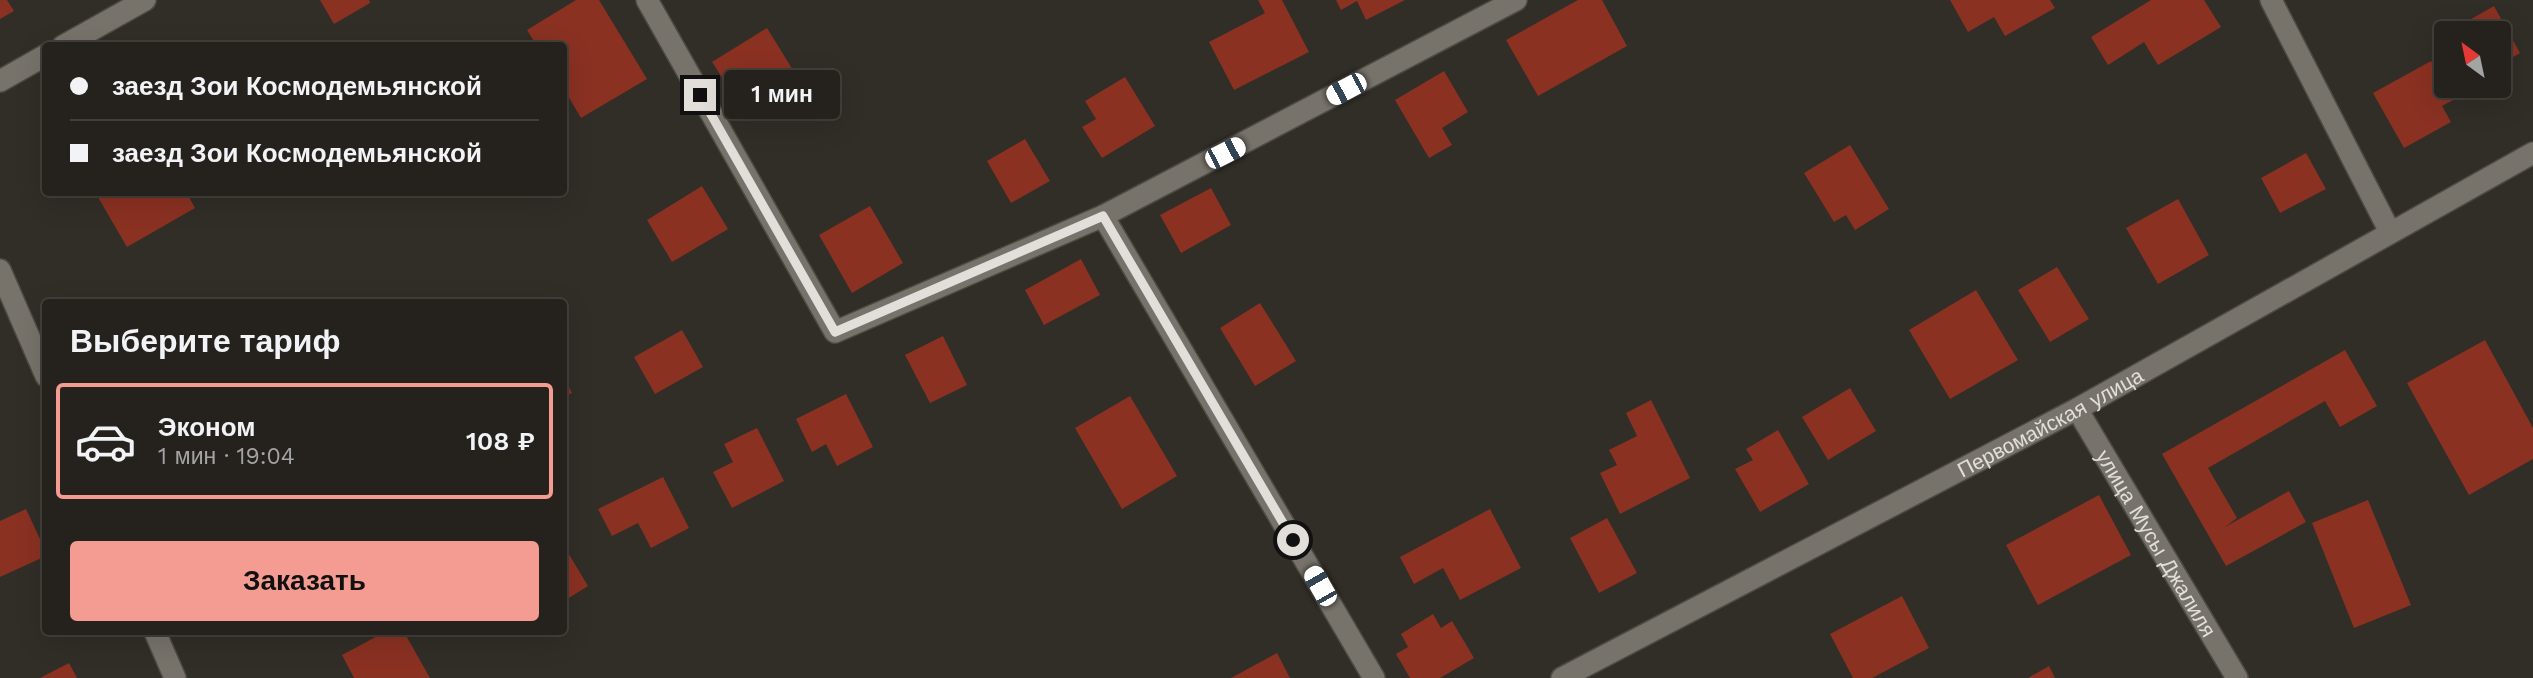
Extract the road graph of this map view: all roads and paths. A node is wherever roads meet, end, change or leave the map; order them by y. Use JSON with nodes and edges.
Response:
{"nodes":[{"id":1,"x":145,"y":0,"type":"edge"},
{"id":2,"x":647,"y":0,"type":"edge"},
{"id":3,"x":1516,"y":0,"type":"edge"},
{"id":4,"x":2271,"y":0,"type":"edge"},
{"id":5,"x":70,"y":42,"type":"edge"},
{"id":6,"x":42,"y":57,"type":"edge"},
{"id":7,"x":0,"y":80,"type":"edge"},
{"id":8,"x":2533,"y":153,"type":"edge"},
{"id":9,"x":1103,"y":216,"type":"junction"},
{"id":10,"x":2390,"y":232,"type":"junction"},
{"id":11,"x":0,"y":270,"type":"edge"},
{"id":12,"x":42,"y":367,"type":"edge"},
{"id":13,"x":2077,"y":409,"type":"junction"},
{"id":14,"x":156,"y":635,"type":"edge"},
{"id":15,"x":175,"y":678,"type":"edge"},
{"id":16,"x":1374,"y":678,"type":"edge"},
{"id":17,"x":1562,"y":678,"type":"edge"},
{"id":18,"x":2238,"y":678,"type":"edge"}],
"edges":[{"from":1,"to":5,"type":"street"},
{"from":2,"to":9,"type":"street"},
{"from":3,"to":9,"type":"street"},
{"from":4,"to":10,"type":"street"},
{"from":6,"to":7,"type":"street"},
{"from":8,"to":10,"type":"street","name":"Первомайская улица"},
{"from":9,"to":16,"type":"street"},
{"from":10,"to":13,"type":"street","name":"Первомайская улица"},
{"from":11,"to":12,"type":"street"},
{"from":13,"to":17,"type":"street","name":"Первомайская улица"},
{"from":13,"to":18,"type":"street","name":"улица Мусы Джалиля"},
{"from":14,"to":15,"type":"street"}]}
